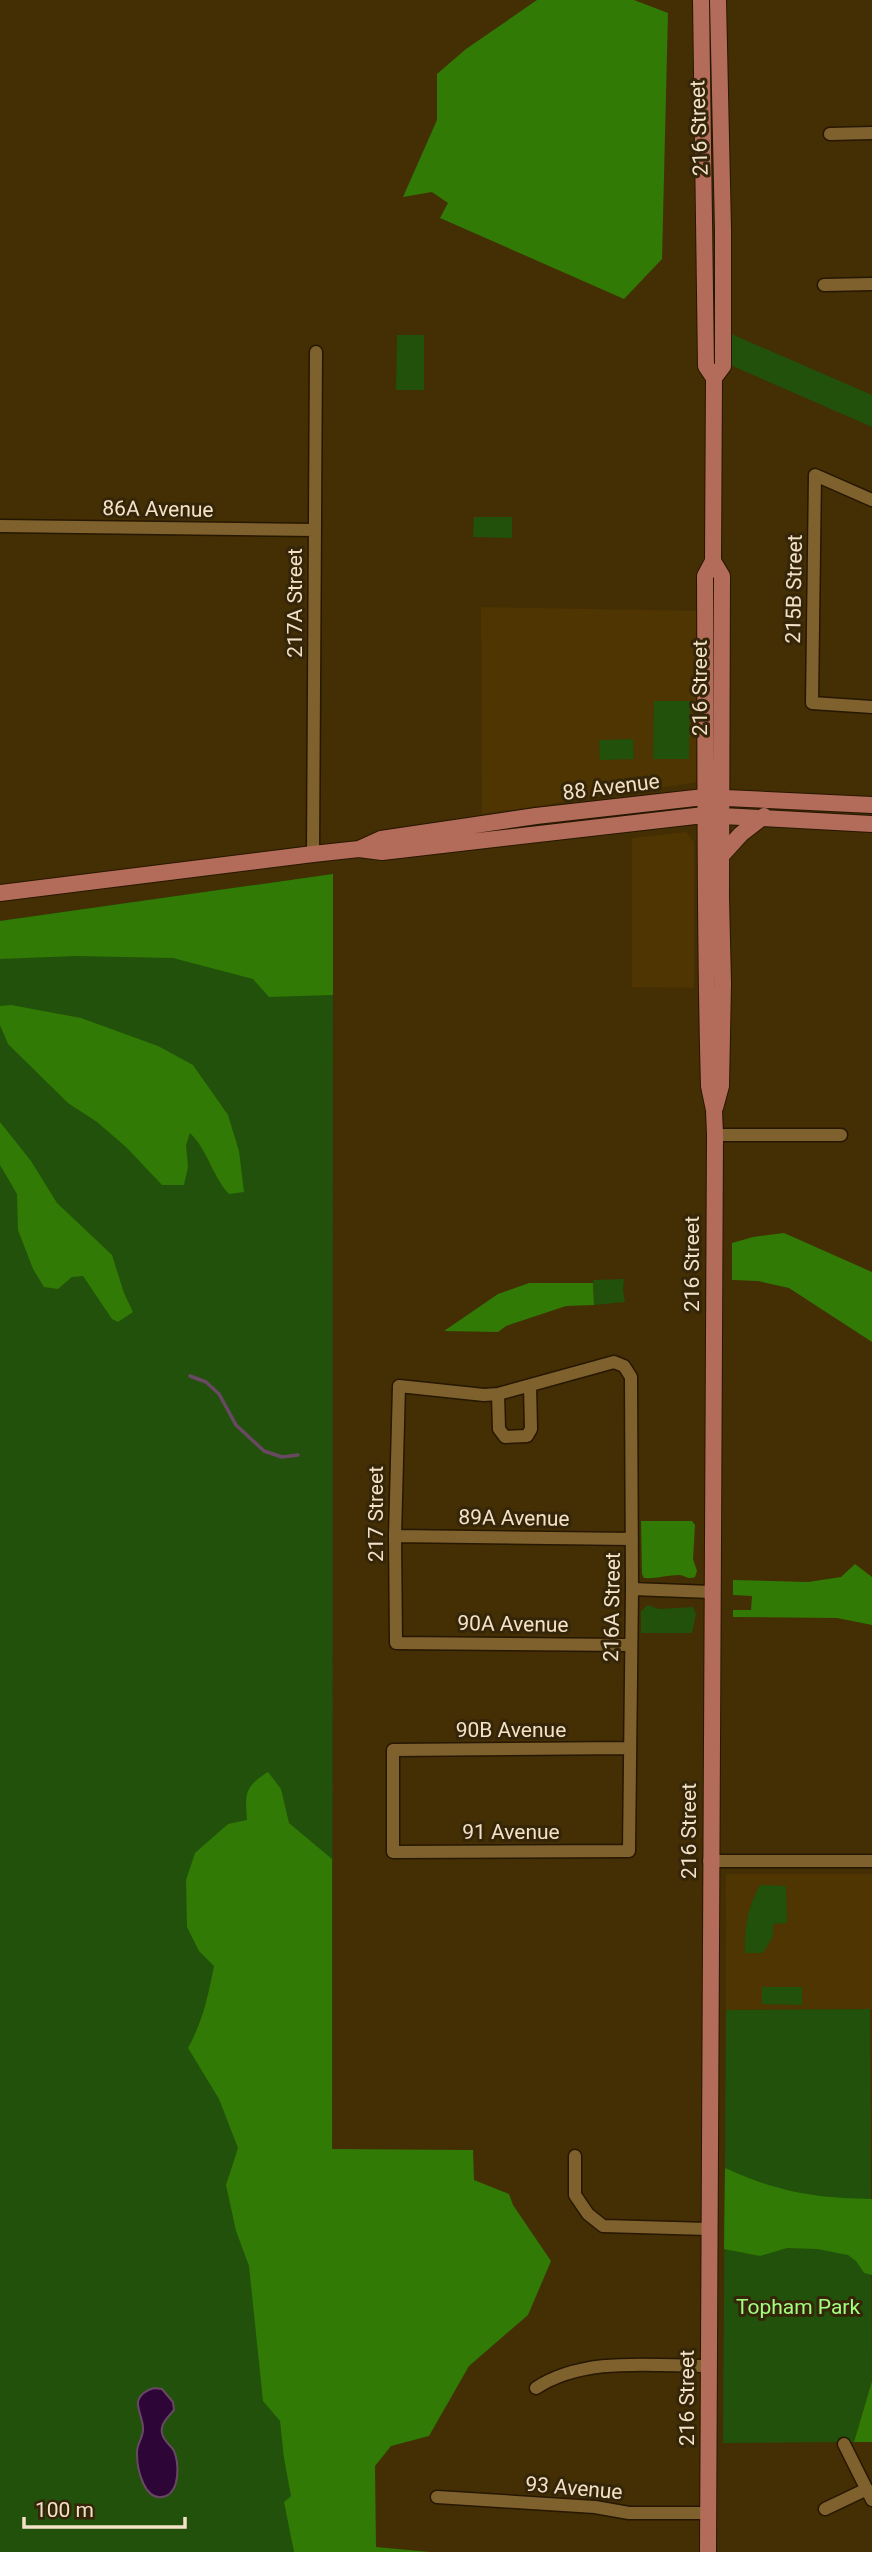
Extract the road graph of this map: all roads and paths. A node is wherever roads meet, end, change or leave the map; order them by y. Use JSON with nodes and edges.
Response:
{"nodes":[{"id":1,"x":701,"y":0,"type":"edge"},
{"id":2,"x":718,"y":0,"type":"edge"},
{"id":3,"x":872,"y":133,"type":"edge"},
{"id":4,"x":830,"y":134,"type":"dead end"},
{"id":5,"x":824,"y":285,"type":"dead end"},
{"id":6,"x":872,"y":285,"type":"edge"},
{"id":7,"x":316,"y":352,"type":"dead end"},
{"id":8,"x":714,"y":378,"type":"junction"},
{"id":9,"x":872,"y":500,"type":"edge"},
{"id":10,"x":0,"y":526,"type":"edge"},
{"id":11,"x":315,"y":530,"type":"junction"},
{"id":12,"x":872,"y":707,"type":"edge"},
{"id":13,"x":712,"y":797,"type":"junction"},
{"id":14,"x":872,"y":805,"type":"edge"},
{"id":15,"x":712,"y":815,"type":"junction"},
{"id":16,"x":764,"y":817,"type":"junction"},
{"id":17,"x":872,"y":824,"type":"edge"},
{"id":18,"x":359,"y":849,"type":"junction"},
{"id":19,"x":313,"y":854,"type":"junction"},
{"id":20,"x":721,"y":856,"type":"junction"},
{"id":21,"x":0,"y":893,"type":"edge"},
{"id":22,"x":715,"y":1110,"type":"junction"},
{"id":23,"x":715,"y":1135,"type":"junction"},
{"id":24,"x":841,"y":1135,"type":"dead end"},
{"id":25,"x":530,"y":1386,"type":"junction"},
{"id":26,"x":498,"y":1394,"type":"junction"},
{"id":27,"x":395,"y":1536,"type":"junction"},
{"id":28,"x":632,"y":1539,"type":"junction"},
{"id":29,"x":632,"y":1589,"type":"junction"},
{"id":30,"x":711,"y":1592,"type":"junction"},
{"id":31,"x":396,"y":1643,"type":"joint"},
{"id":32,"x":630,"y":1645,"type":"junction"},
{"id":33,"x":629,"y":1748,"type":"junction"},
{"id":34,"x":629,"y":1851,"type":"joint"},
{"id":35,"x":393,"y":1852,"type":"joint"},
{"id":36,"x":709,"y":1861,"type":"junction"},
{"id":37,"x":872,"y":1861,"type":"edge"},
{"id":38,"x":575,"y":2156,"type":"dead end"},
{"id":39,"x":708,"y":2229,"type":"junction"},
{"id":40,"x":708,"y":2366,"type":"junction"},
{"id":41,"x":537,"y":2388,"type":"dead end"},
{"id":42,"x":844,"y":2444,"type":"dead end"},
{"id":43,"x":870,"y":2494,"type":"edge"},
{"id":44,"x":437,"y":2497,"type":"dead end"},
{"id":45,"x":825,"y":2509,"type":"dead end"},
{"id":46,"x":708,"y":2514,"type":"junction"},
{"id":47,"x":708,"y":2552,"type":"edge"}],
"edges":[{"from":1,"to":8,"type":"main road","name":"216 Street"},
{"from":2,"to":8,"type":"main road","name":"216 Street"},
{"from":3,"to":4,"type":"street"},
{"from":5,"to":6,"type":"street"},
{"from":7,"to":11,"type":"street","name":"217A Street"},
{"from":8,"to":13,"type":"main road","name":"216 Street"},
{"from":9,"to":12,"type":"street","name":"215B Street"},
{"from":10,"to":11,"type":"street","name":"86A Avenue"},
{"from":11,"to":19,"type":"street","name":"217A Street"},
{"from":13,"to":14,"type":"main road","name":"88 Avenue"},
{"from":13,"to":15,"type":"main road","name":"216 Street"},
{"from":13,"to":18,"type":"main road","name":"88 Avenue"},
{"from":15,"to":16,"type":"main road","name":"88 Avenue"},
{"from":15,"to":18,"type":"main road","name":"88 Avenue"},
{"from":15,"to":20,"type":"main road","name":"216 Street"},
{"from":15,"to":22,"type":"main road","name":"216 Street"},
{"from":16,"to":17,"type":"main road","name":"88 Avenue"},
{"from":16,"to":20,"type":"main road"},
{"from":18,"to":19,"type":"main road","name":"88 Avenue"},
{"from":19,"to":21,"type":"main road","name":"88 Avenue"},
{"from":20,"to":22,"type":"main road","name":"216 Street"},
{"from":22,"to":23,"type":"main road","name":"216 Street"},
{"from":23,"to":24,"type":"street"},
{"from":23,"to":30,"type":"main road","name":"216 Street"},
{"from":25,"to":26,"type":"street"},
{"from":25,"to":26,"type":"street"},
{"from":25,"to":28,"type":"street","name":"216A Street"},
{"from":26,"to":27,"type":"street","name":"217 Street"},
{"from":27,"to":28,"type":"street","name":"89A Avenue"},
{"from":27,"to":31,"type":"street","name":"217 Street"},
{"from":28,"to":29,"type":"street","name":"216A Street"},
{"from":29,"to":30,"type":"street"},
{"from":29,"to":32,"type":"street","name":"216A Street"},
{"from":30,"to":36,"type":"main road","name":"216 Street"},
{"from":31,"to":32,"type":"street","name":"90A Avenue"},
{"from":32,"to":33,"type":"street","name":"216A Street"},
{"from":33,"to":34,"type":"street","name":"216A Street"},
{"from":33,"to":35,"type":"street","name":"90B Avenue"},
{"from":34,"to":35,"type":"street","name":"91 Avenue"},
{"from":36,"to":37,"type":"street"},
{"from":36,"to":39,"type":"main road","name":"216 Street"},
{"from":38,"to":39,"type":"street"},
{"from":39,"to":40,"type":"main road","name":"216 Street"},
{"from":40,"to":41,"type":"street"},
{"from":40,"to":46,"type":"main road","name":"216 Street"},
{"from":42,"to":43,"type":"street"},
{"from":43,"to":45,"type":"street"},
{"from":44,"to":46,"type":"street","name":"93 Avenue"},
{"from":46,"to":47,"type":"main road","name":"216 Street"}]}
